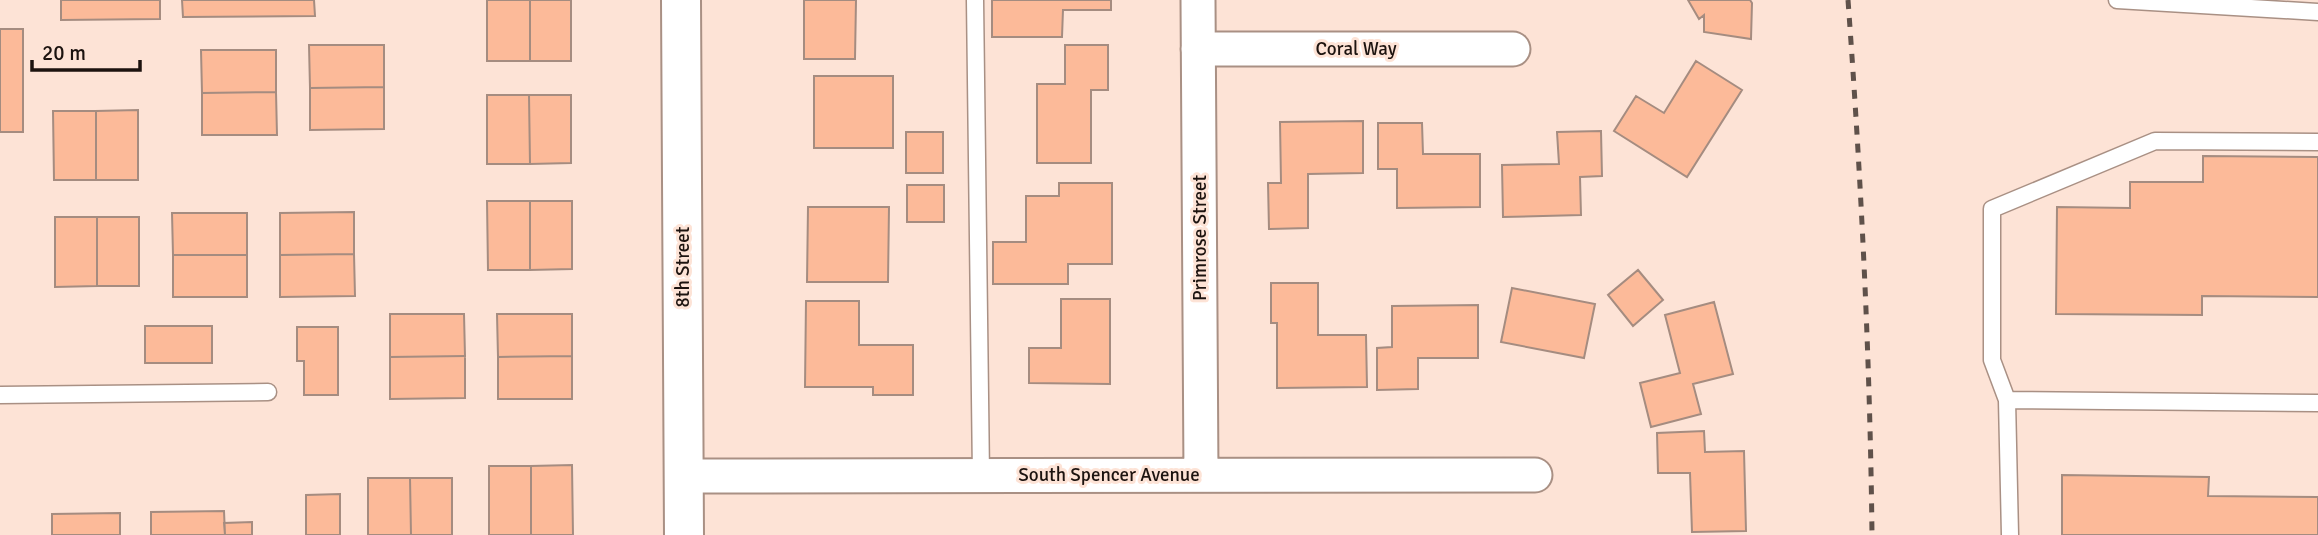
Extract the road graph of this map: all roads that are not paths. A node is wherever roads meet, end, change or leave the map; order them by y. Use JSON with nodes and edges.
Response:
{"nodes":[{"id":1,"x":681,"y":0,"type":"edge"},
{"id":2,"x":975,"y":0,"type":"edge"},
{"id":3,"x":1198,"y":0,"type":"edge"},
{"id":4,"x":2117,"y":0,"type":"edge"},
{"id":5,"x":2318,"y":12,"type":"edge"},
{"id":6,"x":1513,"y":49,"type":"dead end"},
{"id":7,"x":1198,"y":50,"type":"junction"},
{"id":8,"x":2318,"y":142,"type":"edge"},
{"id":9,"x":268,"y":392,"type":"dead end"},
{"id":10,"x":0,"y":395,"type":"edge"},
{"id":11,"x":2007,"y":400,"type":"junction"},
{"id":12,"x":2318,"y":403,"type":"edge"},
{"id":13,"x":1201,"y":475,"type":"junction"},
{"id":14,"x":1535,"y":475,"type":"dead end"},
{"id":15,"x":684,"y":476,"type":"junction"},
{"id":16,"x":981,"y":476,"type":"junction"},
{"id":17,"x":684,"y":535,"type":"edge"},
{"id":18,"x":2010,"y":535,"type":"edge"}],
"edges":[{"from":1,"to":15,"type":"street","name":"8th Street"},
{"from":2,"to":16,"type":"lane"},
{"from":3,"to":7,"type":"street","name":"Primrose Street"},
{"from":4,"to":5,"type":"lane"},
{"from":6,"to":7,"type":"street","name":"Coral Way"},
{"from":7,"to":13,"type":"street","name":"Primrose Street"},
{"from":8,"to":11,"type":"lane"},
{"from":9,"to":10,"type":"lane"},
{"from":11,"to":12,"type":"lane"},
{"from":11,"to":18,"type":"lane"},
{"from":13,"to":14,"type":"street","name":"South Spencer Avenue"},
{"from":13,"to":16,"type":"street","name":"South Spencer Avenue"},
{"from":15,"to":16,"type":"street","name":"South Spencer Avenue"},
{"from":15,"to":17,"type":"street","name":"8th Street"}]}
